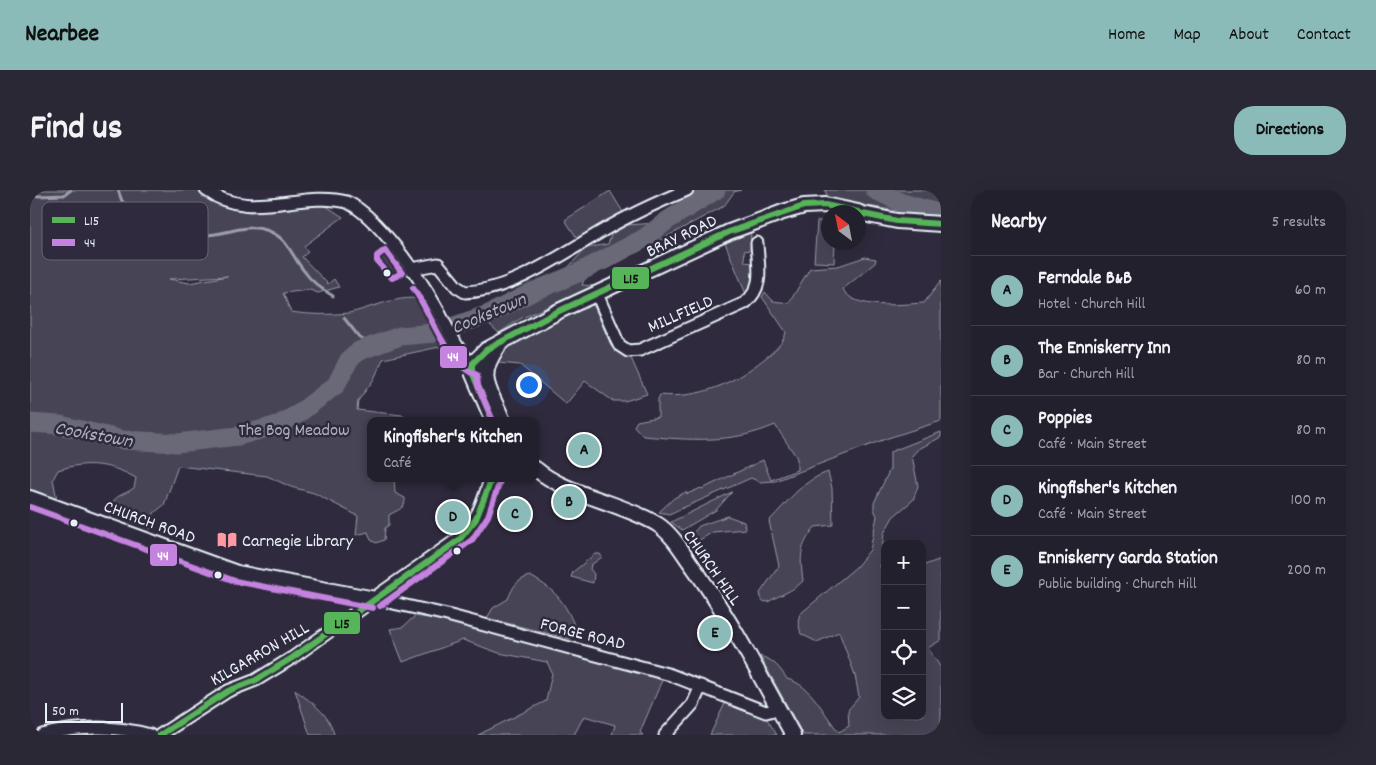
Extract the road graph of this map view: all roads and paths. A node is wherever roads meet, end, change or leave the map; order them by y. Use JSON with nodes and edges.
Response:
{"nodes":[{"id":1,"x":206,"y":190,"type":"edge"},
{"id":2,"x":687,"y":190,"type":"edge"},
{"id":3,"x":821,"y":205,"type":"edge"},
{"id":4,"x":866,"y":214,"type":"edge"},
{"id":5,"x":941,"y":224,"type":"edge"},
{"id":6,"x":757,"y":243,"type":"dead end"},
{"id":7,"x":411,"y":269,"type":"junction"},
{"id":8,"x":597,"y":294,"type":"junction"},
{"id":9,"x":479,"y":366,"type":"junction"},
{"id":10,"x":491,"y":417,"type":"edge"},
{"id":11,"x":501,"y":417,"type":"edge"},
{"id":12,"x":539,"y":472,"type":"edge"},
{"id":13,"x":491,"y":482,"type":"edge"},
{"id":14,"x":30,"y":498,"type":"edge"},
{"id":15,"x":375,"y":599,"type":"junction"},
{"id":16,"x":701,"y":686,"type":"junction"},
{"id":17,"x":778,"y":709,"type":"junction"},
{"id":18,"x":42,"y":735,"type":"edge"},
{"id":19,"x":150,"y":735,"type":"edge"},
{"id":20,"x":160,"y":735,"type":"edge"},
{"id":21,"x":665,"y":735,"type":"edge"},
{"id":22,"x":793,"y":735,"type":"edge"}],
"edges":[{"from":1,"to":7,"type":"street"},
{"from":2,"to":7,"type":"street"},
{"from":3,"to":8,"type":"main road","name":"BRAY ROAD"},
{"from":4,"to":5,"type":"main road","name":"BRAY ROAD"},
{"from":6,"to":8,"type":"street","name":"MILLFIELD"},
{"from":7,"to":9,"type":"street"},
{"from":8,"to":9,"type":"main road","name":"BRAY ROAD"},
{"from":9,"to":10,"type":"main road"},
{"from":9,"to":11,"type":"main road"},
{"from":12,"to":17,"type":"main road","name":"CHURCH HILL"},
{"from":13,"to":15,"type":"main road"},
{"from":14,"to":15,"type":"main road","name":"CHURCH ROAD"},
{"from":15,"to":16,"type":"street","name":"FORGE ROAD"},
{"from":15,"to":20,"type":"street","name":"KILGARRON HILL"},
{"from":16,"to":17,"type":"street","name":"FORGE ROAD"},
{"from":16,"to":21,"type":"street"},
{"from":17,"to":22,"type":"main road","name":"CHURCH HILL"},
{"from":18,"to":19,"type":"street"}]}
